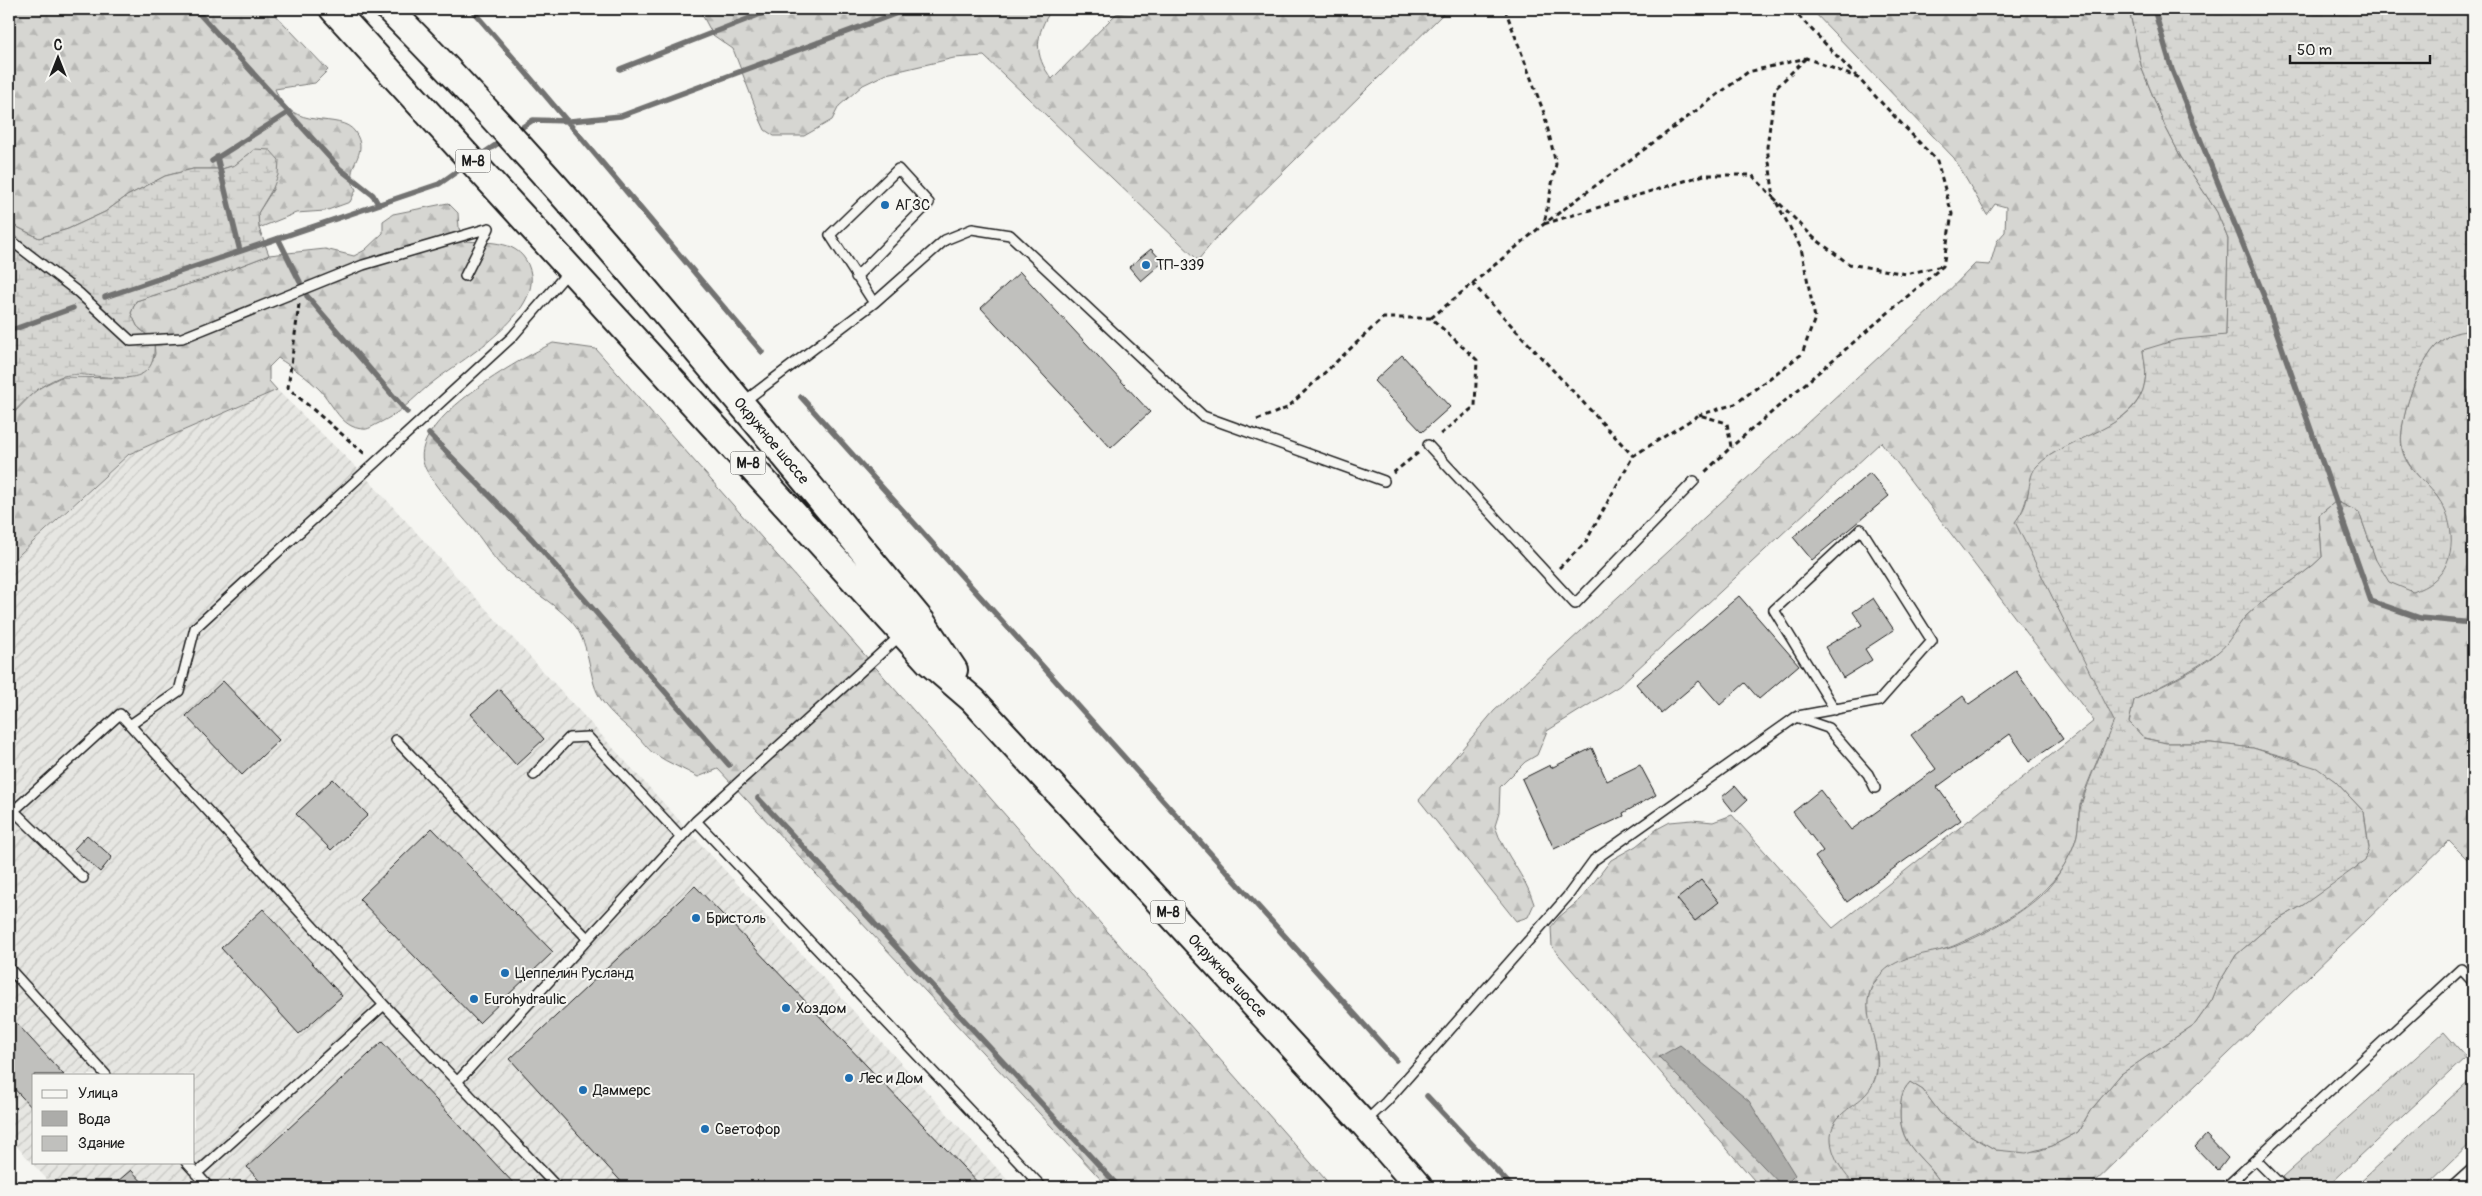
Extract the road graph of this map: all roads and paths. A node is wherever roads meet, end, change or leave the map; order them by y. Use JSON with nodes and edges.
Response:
{"nodes":[{"id":1,"x":333,"y":9,"type":"edge"},
{"id":2,"x":389,"y":9,"type":"edge"},
{"id":3,"x":1505,"y":9,"type":"edge"},
{"id":4,"x":1792,"y":9,"type":"edge"},
{"id":5,"x":1806,"y":58,"type":"junction"},
{"id":6,"x":1858,"y":78,"type":"junction"},
{"id":7,"x":1774,"y":198,"type":"junction"},
{"id":8,"x":1544,"y":224,"type":"junction"},
{"id":9,"x":9,"y":239,"type":"edge"},
{"id":10,"x":1943,"y":266,"type":"junction"},
{"id":11,"x":571,"y":269,"type":"junction"},
{"id":12,"x":465,"y":276,"type":"dead end"},
{"id":13,"x":856,"y":277,"type":"junction"},
{"id":14,"x":1472,"y":283,"type":"junction"},
{"id":15,"x":302,"y":289,"type":"junction"},
{"id":16,"x":874,"y":303,"type":"junction"},
{"id":17,"x":1431,"y":318,"type":"junction"},
{"id":18,"x":741,"y":404,"type":"junction"},
{"id":19,"x":1699,"y":415,"type":"junction"},
{"id":20,"x":1238,"y":428,"type":"junction"},
{"id":21,"x":1428,"y":444,"type":"junction"},
{"id":22,"x":1731,"y":447,"type":"junction"},
{"id":23,"x":1633,"y":456,"type":"junction"},
{"id":24,"x":376,"y":460,"type":"junction"},
{"id":25,"x":1384,"y":480,"type":"joint"},
{"id":26,"x":1694,"y":482,"type":"joint"},
{"id":27,"x":1551,"y":577,"type":"junction"},
{"id":28,"x":903,"y":633,"type":"junction"},
{"id":29,"x":973,"y":700,"type":"junction"},
{"id":30,"x":1835,"y":710,"type":"junction"},
{"id":31,"x":1796,"y":717,"type":"junction"},
{"id":32,"x":130,"y":725,"type":"junction"},
{"id":33,"x":396,"y":740,"type":"dead end"},
{"id":34,"x":534,"y":774,"type":"dead end"},
{"id":35,"x":1875,"y":788,"type":"dead end"},
{"id":36,"x":9,"y":801,"type":"edge"},
{"id":37,"x":12,"y":813,"type":"edge"},
{"id":38,"x":696,"y":821,"type":"junction"},
{"id":39,"x":681,"y":837,"type":"junction"},
{"id":40,"x":83,"y":878,"type":"dead end"},
{"id":41,"x":588,"y":939,"type":"junction"},
{"id":42,"x":9,"y":968,"type":"edge"},
{"id":43,"x":2473,"y":982,"type":"edge"},
{"id":44,"x":384,"y":1005,"type":"junction"},
{"id":45,"x":105,"y":1074,"type":"edge"},
{"id":46,"x":457,"y":1082,"type":"junction"},
{"id":47,"x":1364,"y":1124,"type":"junction"},
{"id":48,"x":2256,"y":1160,"type":"junction"},
{"id":49,"x":188,"y":1164,"type":"edge"},
{"id":50,"x":2473,"y":1168,"type":"edge"},
{"id":51,"x":196,"y":1174,"type":"junction"},
{"id":52,"x":209,"y":1187,"type":"edge"},
{"id":53,"x":557,"y":1187,"type":"edge"},
{"id":54,"x":1042,"y":1187,"type":"edge"},
{"id":55,"x":1419,"y":1187,"type":"edge"},
{"id":56,"x":2226,"y":1187,"type":"edge"},
{"id":57,"x":2283,"y":1187,"type":"edge"},
{"id":58,"x":2452,"y":1187,"type":"edge"}],
"edges":[{"from":1,"to":11,"type":"main road","name":"Окружное шоссе","number":"М-8"},
{"from":2,"to":18,"type":"main road","name":"Окружное шоссе","number":"М-8"},
{"from":3,"to":8,"type":"path"},
{"from":4,"to":6,"type":"path"},
{"from":5,"to":6,"type":"path"},
{"from":5,"to":7,"type":"path"},
{"from":5,"to":8,"type":"path"},
{"from":6,"to":10,"type":"path"},
{"from":7,"to":8,"type":"path"},
{"from":7,"to":10,"type":"path"},
{"from":7,"to":19,"type":"path"},
{"from":8,"to":14,"type":"path"},
{"from":9,"to":15,"type":"lane"},
{"from":10,"to":22,"type":"path"},
{"from":11,"to":24,"type":"lane"},
{"from":11,"to":28,"type":"main road","name":"Окружное шоссе","number":"М-8"},
{"from":12,"to":15,"type":"lane"},
{"from":13,"to":13,"type":"lane"},
{"from":13,"to":16,"type":"lane"},
{"from":14,"to":17,"type":"path"},
{"from":14,"to":23,"type":"path"},
{"from":15,"to":24,"type":"path"},
{"from":16,"to":18,"type":"lane"},
{"from":16,"to":20,"type":"lane"},
{"from":17,"to":20,"type":"path"},
{"from":17,"to":21,"type":"path"},
{"from":18,"to":29,"type":"main road","name":"Окружное шоссе","number":"М-8"},
{"from":19,"to":22,"type":"path"},
{"from":19,"to":23,"type":"path"},
{"from":20,"to":25,"type":"lane"},
{"from":21,"to":25,"type":"path"},
{"from":21,"to":27,"type":"lane"},
{"from":22,"to":26,"type":"path"},
{"from":23,"to":27,"type":"path"},
{"from":24,"to":32,"type":"lane"},
{"from":26,"to":27,"type":"lane"},
{"from":28,"to":29,"type":"main road","name":"Окружное шоссе","number":"М-8"},
{"from":28,"to":38,"type":"lane"},
{"from":29,"to":47,"type":"main road","name":"Окружное шоссе","number":"М-8"},
{"from":30,"to":30,"type":"lane"},
{"from":30,"to":31,"type":"lane"},
{"from":31,"to":35,"type":"lane"},
{"from":31,"to":47,"type":"lane"},
{"from":32,"to":37,"type":"lane"},
{"from":32,"to":44,"type":"lane"},
{"from":33,"to":41,"type":"lane"},
{"from":34,"to":39,"type":"lane"},
{"from":36,"to":37,"type":"lane"},
{"from":37,"to":40,"type":"lane"},
{"from":38,"to":39,"type":"lane"},
{"from":38,"to":54,"type":"lane"},
{"from":39,"to":41,"type":"lane"},
{"from":41,"to":46,"type":"lane"},
{"from":42,"to":45,"type":"lane"},
{"from":43,"to":48,"type":"lane"},
{"from":44,"to":46,"type":"lane"},
{"from":44,"to":51,"type":"lane"},
{"from":46,"to":53,"type":"lane"},
{"from":47,"to":55,"type":"main road","name":"Окружное шоссе","number":"М-8"},
{"from":48,"to":56,"type":"lane"},
{"from":48,"to":57,"type":"lane"},
{"from":49,"to":51,"type":"lane"},
{"from":50,"to":58,"type":"lane"},
{"from":51,"to":52,"type":"lane"}]}
